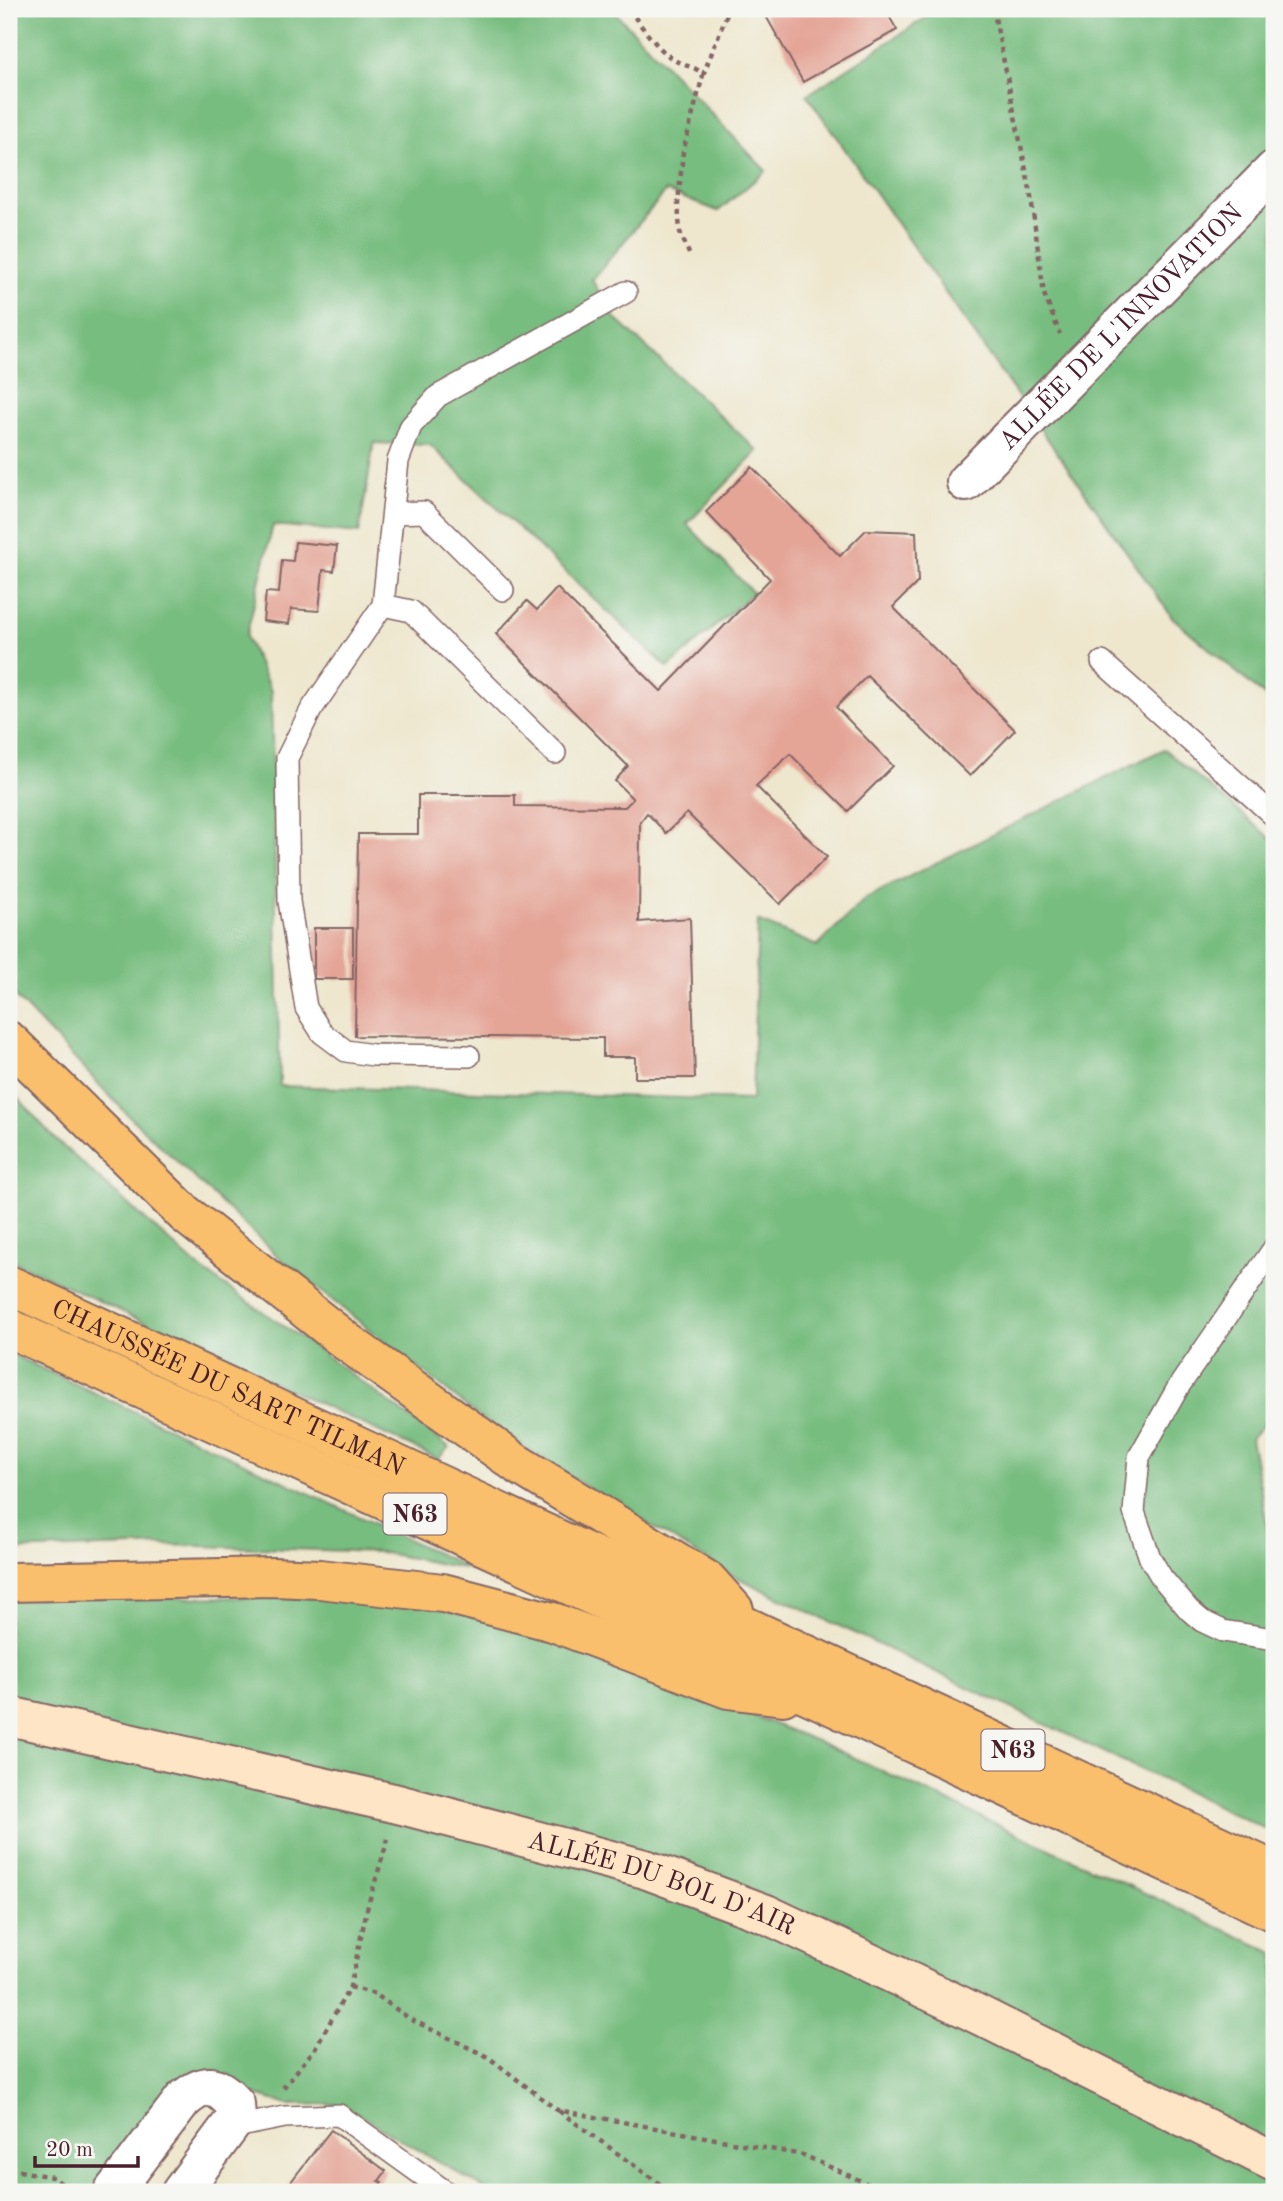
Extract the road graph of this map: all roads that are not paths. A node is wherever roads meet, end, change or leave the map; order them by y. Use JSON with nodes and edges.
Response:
{"nodes":[{"id":1,"x":1274,"y":170,"type":"edge"},
{"id":2,"x":626,"y":292,"type":"dead end"},
{"id":3,"x":966,"y":482,"type":"dead end"},
{"id":4,"x":393,"y":513,"type":"junction"},
{"id":5,"x":503,"y":590,"type":"dead end"},
{"id":6,"x":383,"y":605,"type":"junction"},
{"id":7,"x":1102,"y":662,"type":"dead end"},
{"id":8,"x":555,"y":753,"type":"dead end"},
{"id":9,"x":1274,"y":816,"type":"edge"},
{"id":10,"x":9,"y":1041,"type":"edge"},
{"id":11,"x":469,"y":1056,"type":"dead end"},
{"id":12,"x":1274,"y":1248,"type":"edge"},
{"id":13,"x":9,"y":1285,"type":"edge"},
{"id":14,"x":9,"y":1328,"type":"edge"},
{"id":15,"x":9,"y":1582,"type":"edge"},
{"id":16,"x":753,"y":1629,"type":"junction"},
{"id":17,"x":1274,"y":1639,"type":"edge"},
{"id":18,"x":821,"y":1701,"type":"junction"},
{"id":19,"x":9,"y":1716,"type":"edge"},
{"id":20,"x":1274,"y":1871,"type":"edge"},
{"id":21,"x":1274,"y":1912,"type":"edge"},
{"id":22,"x":230,"y":2128,"type":"junction"},
{"id":23,"x":1274,"y":2162,"type":"edge"},
{"id":24,"x":113,"y":2192,"type":"edge"},
{"id":25,"x":181,"y":2192,"type":"edge"},
{"id":26,"x":446,"y":2192,"type":"edge"}],
"edges":[{"from":1,"to":3,"type":"street","name":"ALLÉE DE L'INNOVATION"},
{"from":2,"to":4,"type":"lane"},
{"from":4,"to":5,"type":"lane"},
{"from":4,"to":6,"type":"lane"},
{"from":6,"to":8,"type":"lane"},
{"from":6,"to":11,"type":"lane"},
{"from":7,"to":9,"type":"lane"},
{"from":10,"to":16,"type":"highway"},
{"from":12,"to":17,"type":"lane"},
{"from":13,"to":16,"type":"highway","name":"CHAUSSÉE DU SART TILMAN","number":"N63"},
{"from":14,"to":18,"type":"highway","name":"CHAUSSÉE DU SART TILMAN","number":"N63"},
{"from":15,"to":18,"type":"highway"},
{"from":16,"to":20,"type":"highway","number":"N63"},
{"from":18,"to":21,"type":"highway","number":"N63"},
{"from":19,"to":23,"type":"street","name":"ALLÉE DU BOL D'AIR"},
{"from":22,"to":24,"type":"street"},
{"from":22,"to":25,"type":"street"},
{"from":22,"to":26,"type":"lane"}]}
